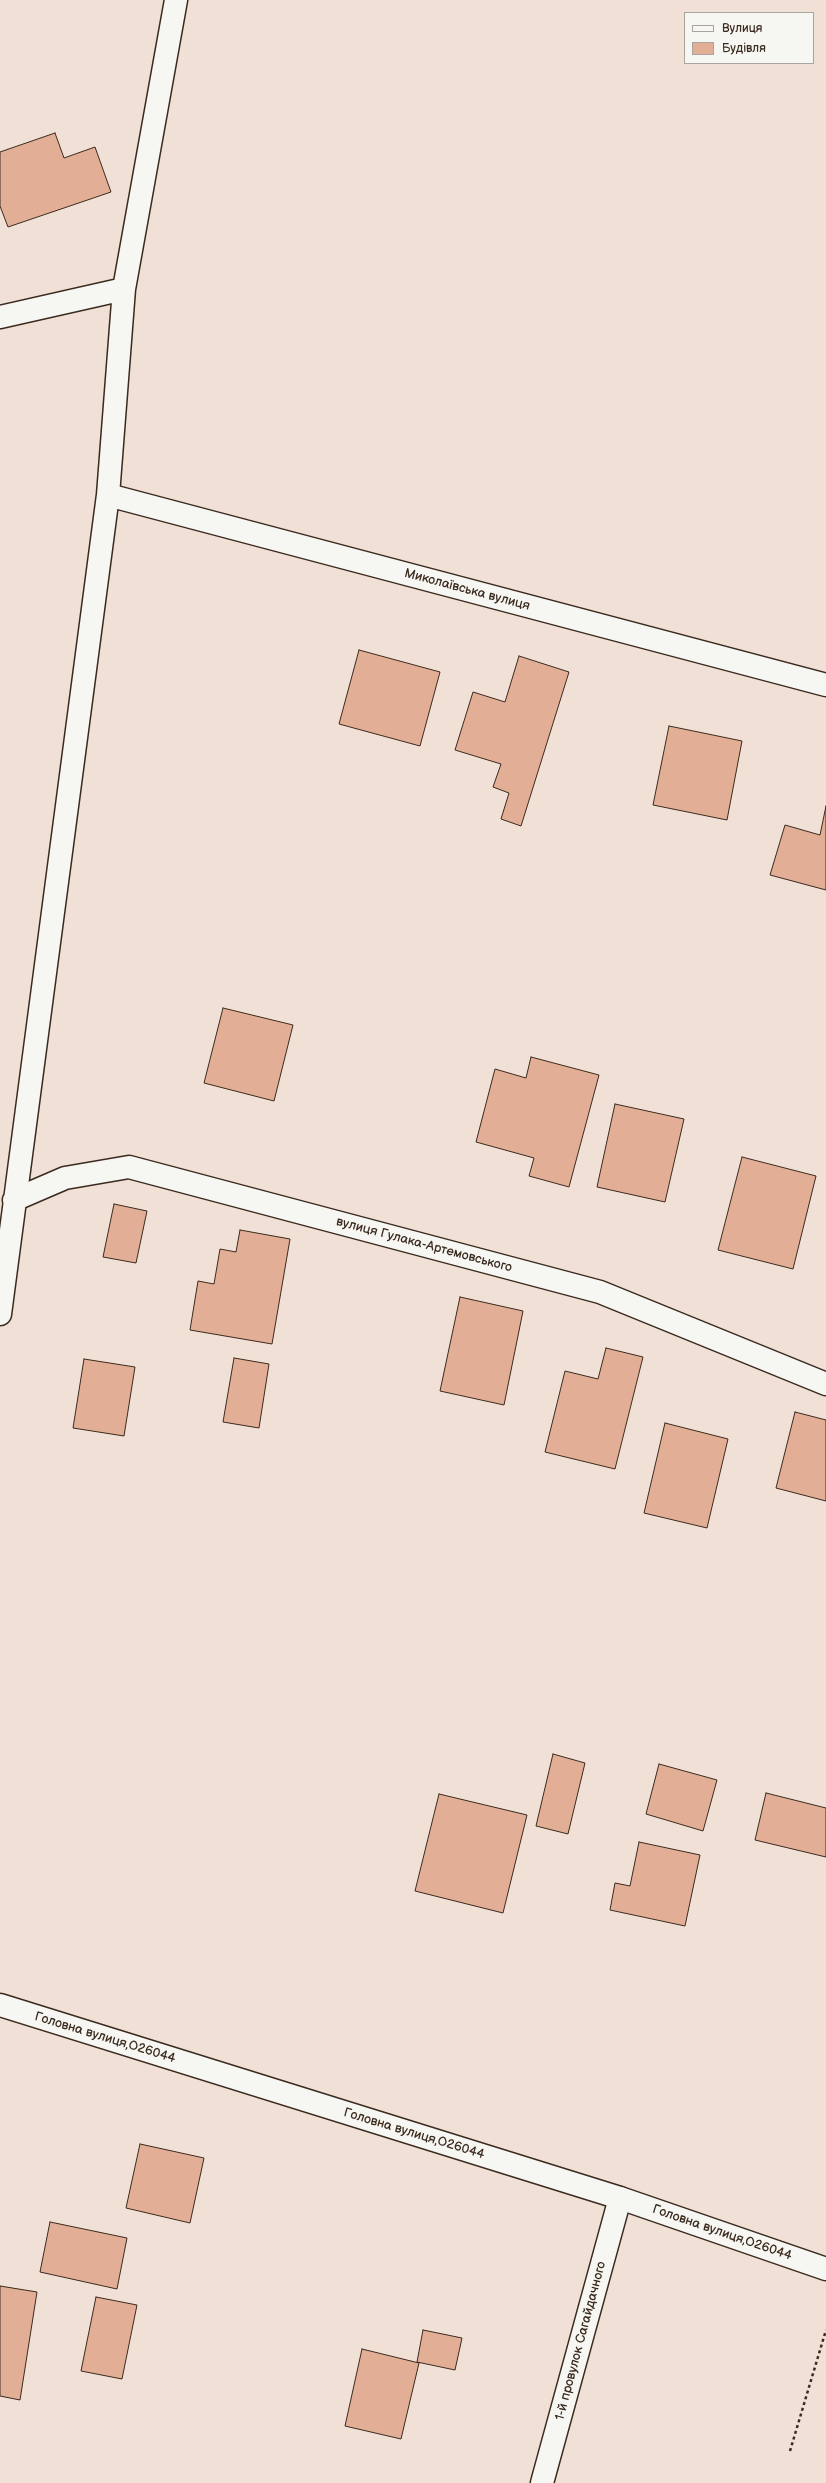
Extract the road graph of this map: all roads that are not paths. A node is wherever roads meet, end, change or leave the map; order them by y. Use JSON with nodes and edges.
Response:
{"nodes":[{"id":1,"x":176,"y":0,"type":"edge"},
{"id":2,"x":124,"y":289,"type":"junction"},
{"id":3,"x":0,"y":317,"type":"edge"},
{"id":4,"x":108,"y":495,"type":"junction"},
{"id":5,"x":826,"y":685,"type":"edge"},
{"id":6,"x":14,"y":1200,"type":"junction"},
{"id":7,"x":0,"y":1314,"type":"edge"},
{"id":8,"x":826,"y":1384,"type":"edge"},
{"id":9,"x":0,"y":2005,"type":"edge"},
{"id":10,"x":620,"y":2198,"type":"junction"},
{"id":11,"x":826,"y":2269,"type":"edge"},
{"id":12,"x":542,"y":2483,"type":"edge"}],
"edges":[{"from":1,"to":2,"type":"street"},
{"from":2,"to":3,"type":"street"},
{"from":2,"to":4,"type":"street"},
{"from":4,"to":5,"type":"street","name":"Миколаївська вулиця"},
{"from":4,"to":6,"type":"street"},
{"from":6,"to":7,"type":"street"},
{"from":6,"to":8,"type":"street","name":"вулиця Гулака-Артемовського"},
{"from":9,"to":10,"type":"street","name":"Головна вулиця,О26044"},
{"from":10,"to":11,"type":"street","name":"Головна вулиця,О26044"},
{"from":10,"to":12,"type":"street","name":"1-й провулок Сагайдачного"}]}
